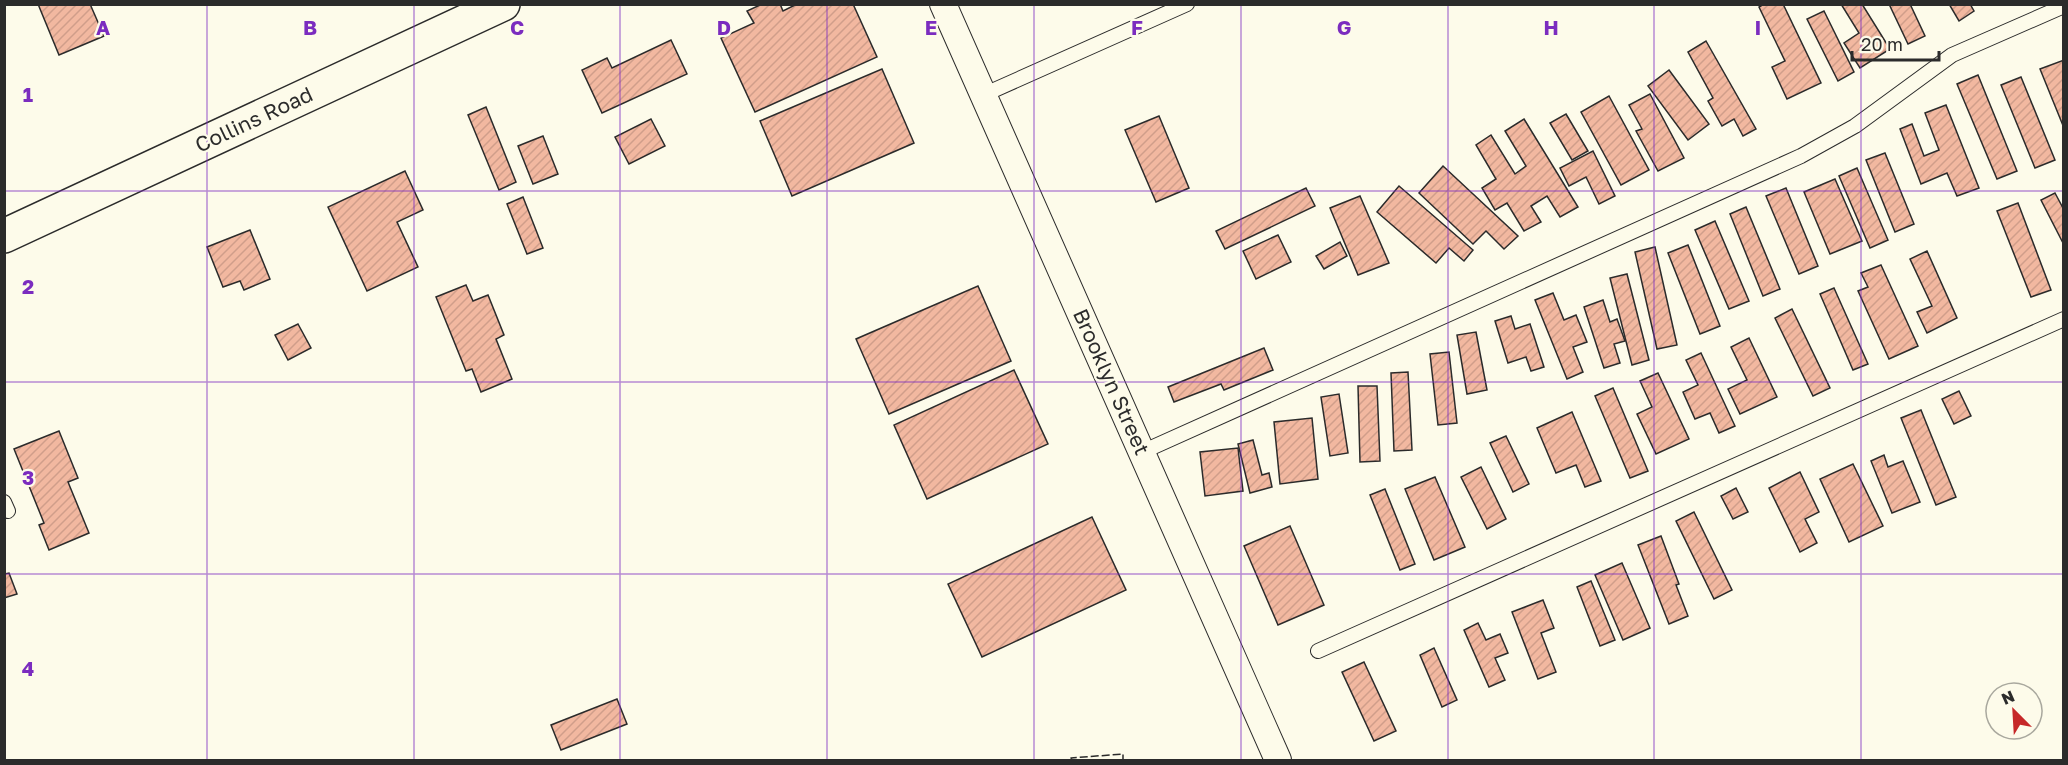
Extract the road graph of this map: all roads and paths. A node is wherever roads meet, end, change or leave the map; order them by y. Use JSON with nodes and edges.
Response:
{"nodes":[{"id":1,"x":503,"y":4,"type":"edge"},
{"id":2,"x":943,"y":4,"type":"edge"},
{"id":3,"x":1187,"y":4,"type":"edge"},
{"id":4,"x":2064,"y":6,"type":"edge"},
{"id":5,"x":982,"y":95,"type":"junction"},
{"id":6,"x":4,"y":236,"type":"edge"},
{"id":7,"x":2064,"y":319,"type":"edge"},
{"id":8,"x":1142,"y":452,"type":"junction"},
{"id":9,"x":1318,"y":651,"type":"dead end"},
{"id":10,"x":1278,"y":760,"type":"edge"}],
"edges":[{"from":1,"to":6,"type":"street","name":"Collins Road"},
{"from":2,"to":5,"type":"street","name":"Brooklyn Street"},
{"from":3,"to":5,"type":"lane"},
{"from":4,"to":8,"type":"lane"},
{"from":5,"to":8,"type":"street","name":"Brooklyn Street"},
{"from":7,"to":9,"type":"lane"},
{"from":8,"to":10,"type":"street","name":"Brooklyn Street"}]}
